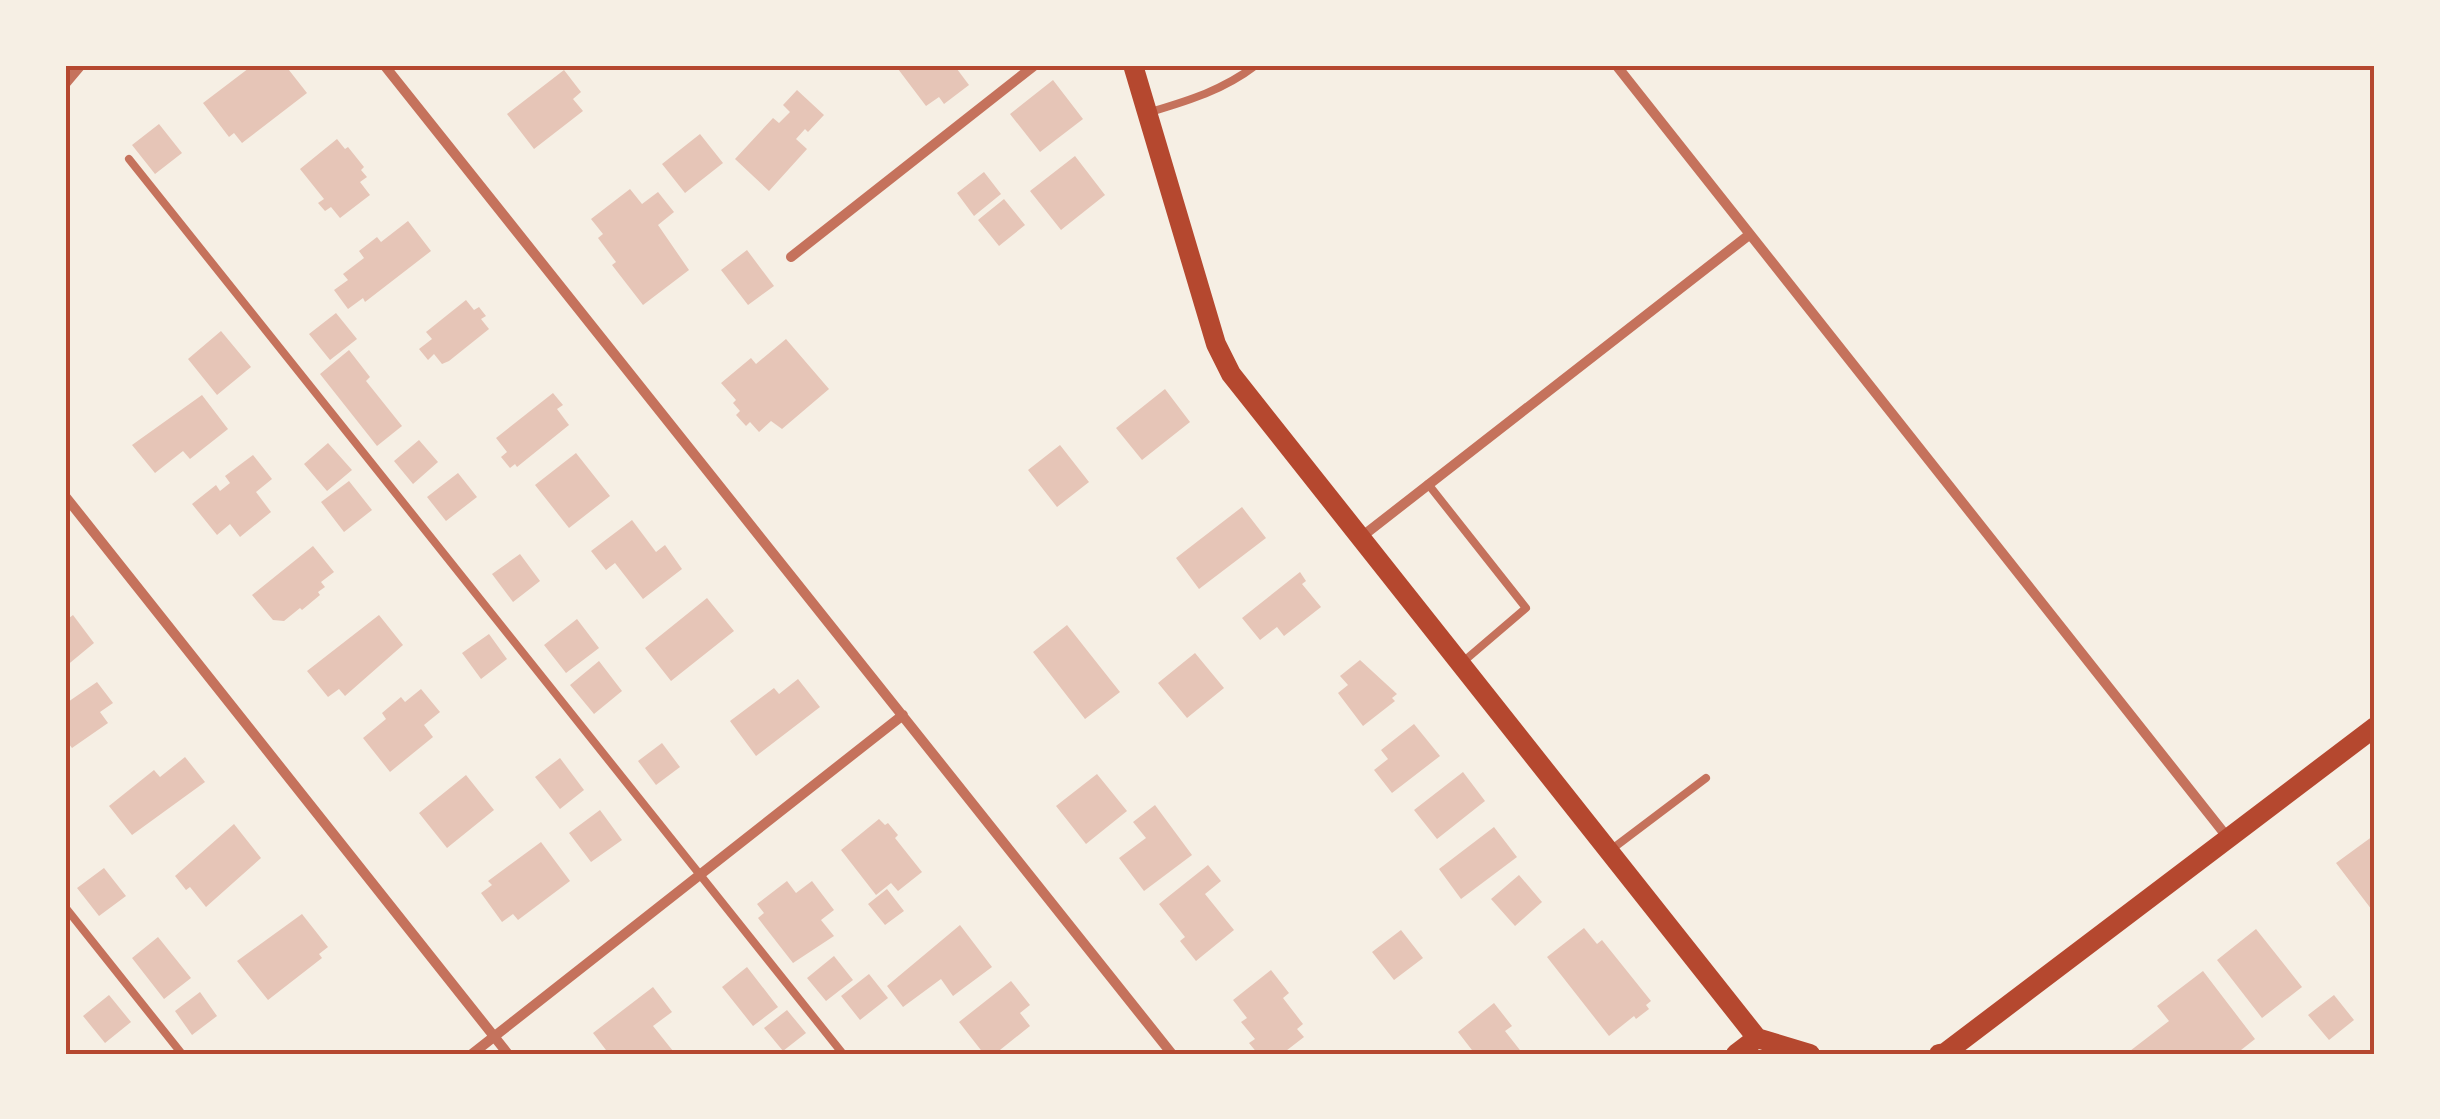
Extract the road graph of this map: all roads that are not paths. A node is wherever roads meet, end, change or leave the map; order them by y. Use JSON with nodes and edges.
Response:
{"nodes":[{"id":1,"x":81,"y":65,"type":"edge"},
{"id":2,"x":384,"y":65,"type":"edge"},
{"id":3,"x":1036,"y":65,"type":"edge"},
{"id":4,"x":1133,"y":65,"type":"edge"},
{"id":5,"x":1256,"y":65,"type":"edge"},
{"id":6,"x":1616,"y":65,"type":"edge"},
{"id":7,"x":65,"y":84,"type":"edge"},
{"id":8,"x":1147,"y":113,"type":"junction"},
{"id":9,"x":130,"y":158,"type":"dead end"},
{"id":10,"x":1750,"y":235,"type":"junction"},
{"id":11,"x":791,"y":257,"type":"dead end"},
{"id":12,"x":1428,"y":484,"type":"junction"},
{"id":13,"x":65,"y":496,"type":"edge"},
{"id":14,"x":1360,"y":538,"type":"junction"},
{"id":15,"x":1460,"y":664,"type":"junction"},
{"id":16,"x":903,"y":715,"type":"junction"},
{"id":17,"x":2375,"y":726,"type":"edge"},
{"id":18,"x":1706,"y":778,"type":"dead end"},
{"id":19,"x":2228,"y":838,"type":"junction"},
{"id":20,"x":1608,"y":852,"type":"junction"},
{"id":21,"x":700,"y":876,"type":"junction"},
{"id":22,"x":65,"y":908,"type":"edge"},
{"id":23,"x":494,"y":1036,"type":"junction"},
{"id":24,"x":1757,"y":1038,"type":"junction"},
{"id":25,"x":182,"y":1054,"type":"edge"},
{"id":26,"x":472,"y":1054,"type":"edge"},
{"id":27,"x":508,"y":1054,"type":"edge"},
{"id":28,"x":842,"y":1054,"type":"edge"},
{"id":29,"x":1172,"y":1054,"type":"edge"},
{"id":30,"x":1736,"y":1054,"type":"edge"},
{"id":31,"x":1810,"y":1054,"type":"edge"},
{"id":32,"x":1939,"y":1054,"type":"edge"}],
"edges":[{"from":1,"to":7,"type":"street"},
{"from":2,"to":16,"type":"street"},
{"from":3,"to":11,"type":"street"},
{"from":4,"to":8,"type":"main road"},
{"from":5,"to":8,"type":"lane"},
{"from":6,"to":10,"type":"street"},
{"from":8,"to":14,"type":"main road"},
{"from":9,"to":21,"type":"lane"},
{"from":10,"to":12,"type":"street"},
{"from":10,"to":19,"type":"street"},
{"from":12,"to":14,"type":"street"},
{"from":12,"to":15,"type":"lane"},
{"from":13,"to":23,"type":"street"},
{"from":14,"to":15,"type":"main road"},
{"from":15,"to":20,"type":"main road"},
{"from":16,"to":21,"type":"street"},
{"from":16,"to":29,"type":"street"},
{"from":17,"to":19,"type":"main road"},
{"from":18,"to":20,"type":"lane"},
{"from":19,"to":32,"type":"main road"},
{"from":20,"to":24,"type":"main road"},
{"from":21,"to":23,"type":"street"},
{"from":21,"to":28,"type":"lane"},
{"from":22,"to":25,"type":"lane"},
{"from":23,"to":26,"type":"street"},
{"from":23,"to":27,"type":"street"},
{"from":24,"to":30,"type":"main road"},
{"from":24,"to":31,"type":"main road"}]}
